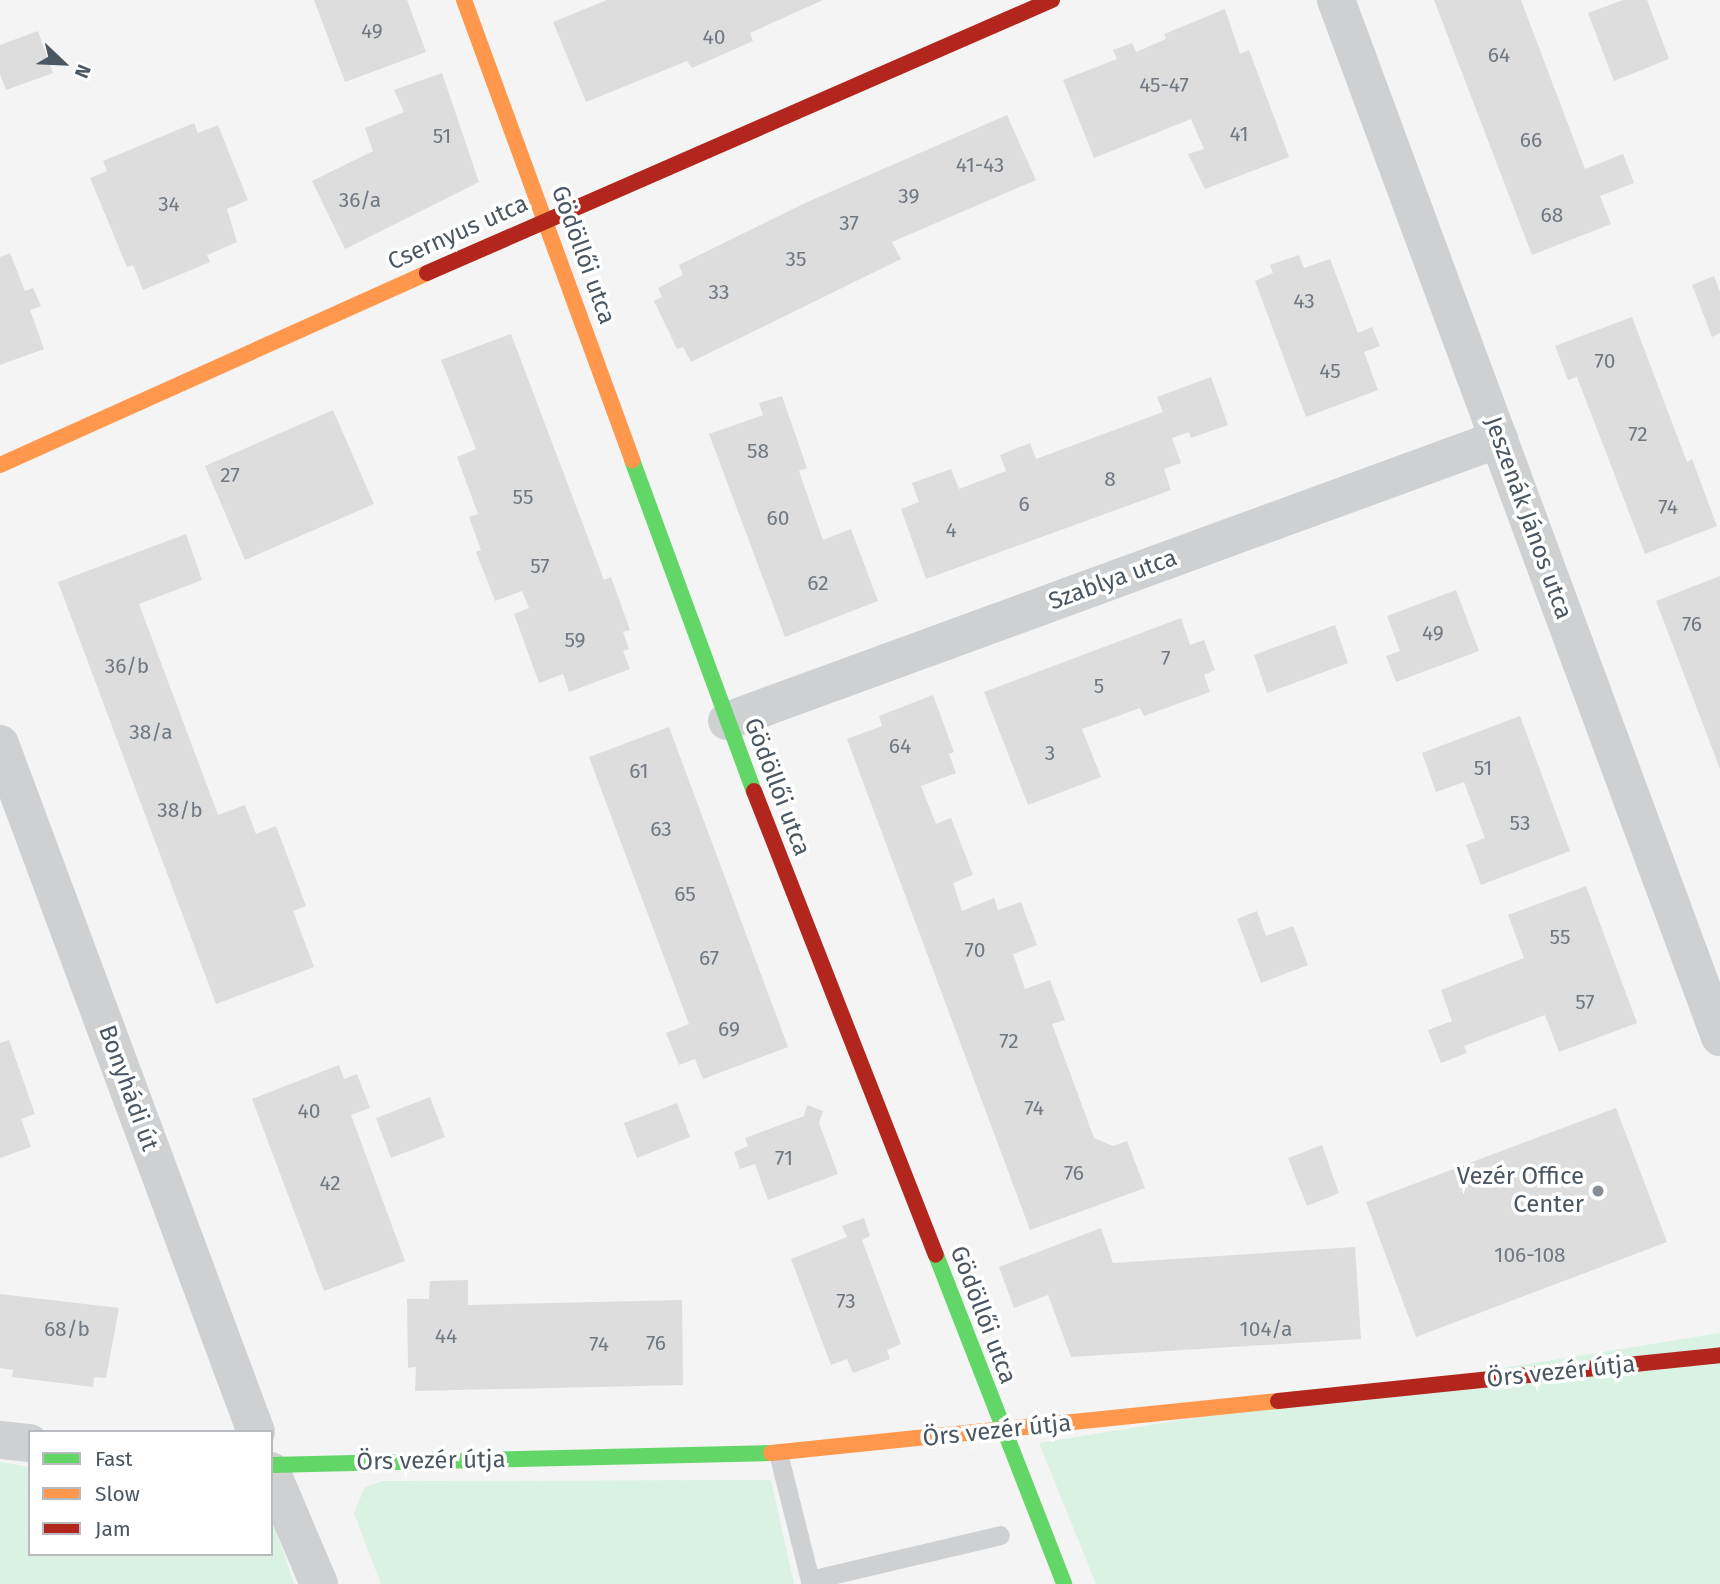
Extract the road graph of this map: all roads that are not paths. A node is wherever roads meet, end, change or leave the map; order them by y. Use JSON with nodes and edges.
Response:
{"nodes":[{"id":1,"x":464,"y":0,"type":"edge"},
{"id":2,"x":1052,"y":0,"type":"edge"},
{"id":3,"x":1336,"y":0,"type":"edge"},
{"id":4,"x":546,"y":219,"type":"junction"},
{"id":5,"x":1499,"y":439,"type":"junction"},
{"id":6,"x":0,"y":464,"type":"edge"},
{"id":7,"x":727,"y":721,"type":"junction"},
{"id":8,"x":0,"y":744,"type":"edge"},
{"id":9,"x":1720,"y":1037,"type":"edge"},
{"id":10,"x":1720,"y":1354,"type":"edge"},
{"id":11,"x":255,"y":1430,"type":"edge"},
{"id":12,"x":1004,"y":1431,"type":"junction"},
{"id":13,"x":0,"y":1440,"type":"edge"},
{"id":14,"x":28,"y":1443,"type":"edge"},
{"id":15,"x":778,"y":1453,"type":"junction"},
{"id":16,"x":273,"y":1465,"type":"edge"},
{"id":17,"x":273,"y":1476,"type":"edge"},
{"id":18,"x":1000,"y":1535,"type":"dead end"},
{"id":19,"x":319,"y":1584,"type":"edge"},
{"id":20,"x":1064,"y":1584,"type":"edge"}],
"edges":[{"from":1,"to":4,"type":"street","name":"Gödöllői utca"},
{"from":2,"to":4,"type":"street","name":"Csernyus utca"},
{"from":3,"to":5,"type":"street","name":"Jeszenák János utca"},
{"from":4,"to":6,"type":"street","name":"Csernyus utca"},
{"from":4,"to":7,"type":"street","name":"Gödöllői utca"},
{"from":5,"to":7,"type":"street","name":"Szablya utca"},
{"from":5,"to":9,"type":"street","name":"Jeszenák János utca"},
{"from":7,"to":12,"type":"street","name":"Gödöllői utca"},
{"from":8,"to":11,"type":"street","name":"Bonyhádi út"},
{"from":10,"to":12,"type":"street","name":"Örs vezér útja"},
{"from":12,"to":15,"type":"street","name":"Örs vezér útja"},
{"from":12,"to":20,"type":"street","name":"Gödöllői utca"},
{"from":13,"to":14,"type":"street"},
{"from":15,"to":16,"type":"street","name":"Örs vezér útja"},
{"from":15,"to":18,"type":"lane"},
{"from":17,"to":19,"type":"street"}]}
